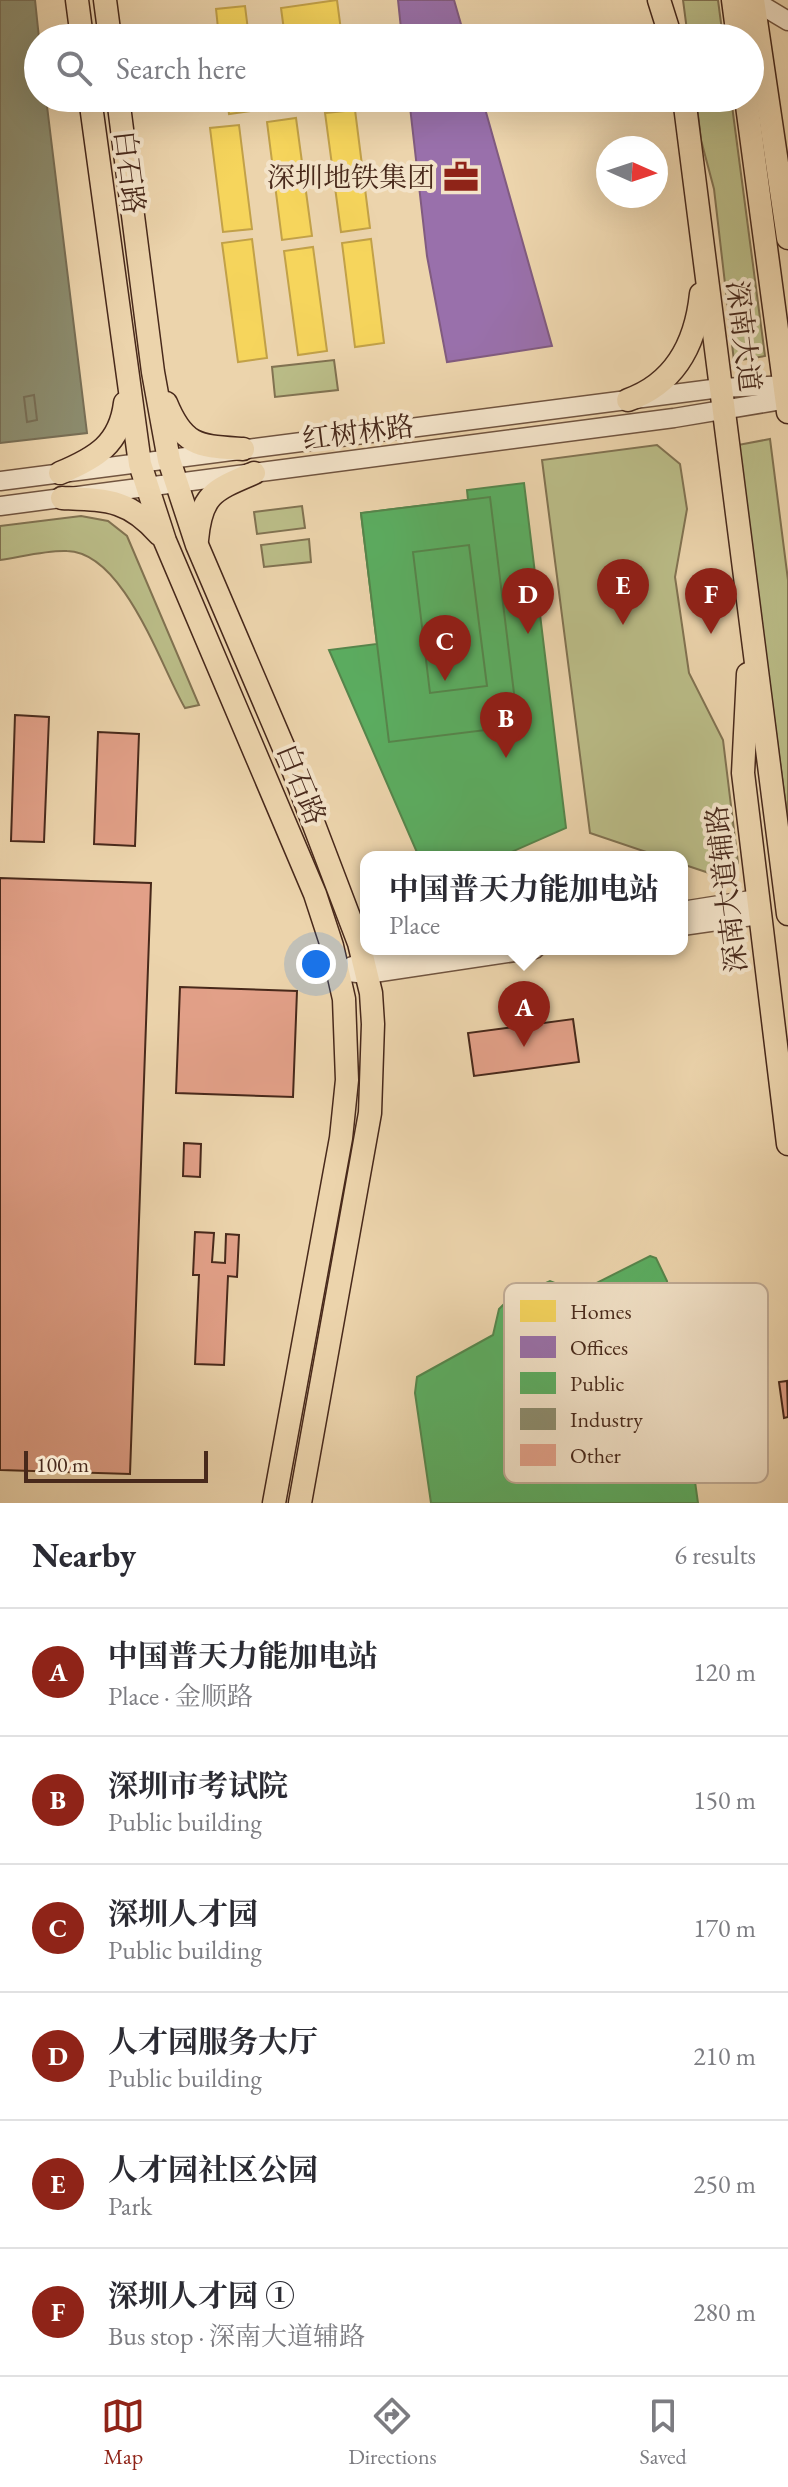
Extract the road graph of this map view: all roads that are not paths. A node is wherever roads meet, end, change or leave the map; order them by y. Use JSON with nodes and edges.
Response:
{"nodes":[{"id":1,"x":77,"y":0,"type":"edge"},
{"id":2,"x":105,"y":0,"type":"edge"},
{"id":3,"x":659,"y":0,"type":"edge"},
{"id":4,"x":672,"y":0,"type":"edge"},
{"id":5,"x":733,"y":0,"type":"edge"},
{"id":6,"x":753,"y":0,"type":"edge"},
{"id":7,"x":788,"y":21,"type":"edge"},
{"id":8,"x":80,"y":24,"type":"edge"},
{"id":9,"x":108,"y":24,"type":"edge"},
{"id":10,"x":668,"y":24,"type":"edge"},
{"id":11,"x":673,"y":24,"type":"edge"},
{"id":12,"x":736,"y":24,"type":"edge"},
{"id":13,"x":757,"y":24,"type":"edge"},
{"id":14,"x":764,"y":75,"type":"edge"},
{"id":15,"x":92,"y":112,"type":"edge"},
{"id":16,"x":120,"y":112,"type":"edge"},
{"id":17,"x":686,"y":112,"type":"edge"},
{"id":18,"x":748,"y":112,"type":"edge"},
{"id":19,"x":701,"y":237,"type":"junction"},
{"id":20,"x":788,"y":238,"type":"edge"},
{"id":21,"x":788,"y":293,"type":"edge"},
{"id":22,"x":779,"y":348,"type":"junction"},
{"id":23,"x":153,"y":372,"type":"junction"},
{"id":24,"x":127,"y":373,"type":"junction"},
{"id":25,"x":787,"y":396,"type":"edge"},
{"id":26,"x":721,"y":399,"type":"junction"},
{"id":27,"x":628,"y":400,"type":"junction"},
{"id":28,"x":243,"y":449,"type":"junction"},
{"id":29,"x":169,"y":460,"type":"junction"},
{"id":30,"x":140,"y":464,"type":"junction"},
{"id":31,"x":60,"y":473,"type":"junction"},
{"id":32,"x":254,"y":473,"type":"junction"},
{"id":33,"x":0,"y":481,"type":"edge"},
{"id":34,"x":176,"y":484,"type":"junction"},
{"id":35,"x":148,"y":488,"type":"junction"},
{"id":36,"x":62,"y":498,"type":"junction"},
{"id":37,"x":0,"y":506,"type":"edge"},
{"id":38,"x":165,"y":541,"type":"junction"},
{"id":39,"x":197,"y":545,"type":"junction"},
{"id":40,"x":752,"y":625,"type":"junction"},
{"id":41,"x":758,"y":907,"type":"junction"},
{"id":42,"x":688,"y":911,"type":"edge"},
{"id":43,"x":788,"y":914,"type":"edge"},
{"id":44,"x":688,"y":924,"type":"edge"},
{"id":45,"x":360,"y":951,"type":"edge"},
{"id":46,"x":361,"y":955,"type":"edge"},
{"id":47,"x":419,"y":955,"type":"edge"},
{"id":48,"x":482,"y":955,"type":"edge"},
{"id":49,"x":366,"y":968,"type":"junction"},
{"id":50,"x":338,"y":971,"type":"junction"},
{"id":51,"x":788,"y":1144,"type":"edge"},
{"id":52,"x":274,"y":1503,"type":"edge"},
{"id":53,"x":300,"y":1503,"type":"edge"}],
"edges":[{"from":1,"to":8,"type":"main road"},
{"from":2,"to":9,"type":"main road"},
{"from":3,"to":10,"type":"main road"},
{"from":4,"to":11,"type":"main road"},
{"from":5,"to":12,"type":"main road"},
{"from":6,"to":7,"type":"street"},
{"from":6,"to":13,"type":"main road"},
{"from":14,"to":20,"type":"main road"},
{"from":15,"to":24,"type":"main road","name":"白石路"},
{"from":16,"to":23,"type":"main road","name":"白石路"},
{"from":17,"to":19,"type":"main road","name":"深南大道"},
{"from":18,"to":22,"type":"main road","name":"深南大道"},
{"from":19,"to":26,"type":"main road","name":"深南大道"},
{"from":19,"to":27,"type":"main road"},
{"from":21,"to":22,"type":"main road"},
{"from":22,"to":25,"type":"main road","name":"深南大道"},
{"from":23,"to":28,"type":"main road"},
{"from":23,"to":29,"type":"main road","name":"白石路"},
{"from":24,"to":30,"type":"main road","name":"白石路"},
{"from":24,"to":31,"type":"main road"},
{"from":25,"to":26,"type":"street"},
{"from":26,"to":27,"type":"street","name":"红树林路"},
{"from":26,"to":32,"type":"street","name":"红树林路"},
{"from":26,"to":40,"type":"main road","name":"深南大道"},
{"from":27,"to":28,"type":"street","name":"红树林路"},
{"from":28,"to":29,"type":"street","name":"红树林路"},
{"from":29,"to":30,"type":"street","name":"红树林路"},
{"from":29,"to":34,"type":"main road","name":"白石路"},
{"from":30,"to":31,"type":"street","name":"红树林路"},
{"from":30,"to":35,"type":"main road","name":"白石路"},
{"from":31,"to":33,"type":"street","name":"红树林路"},
{"from":32,"to":34,"type":"street","name":"红树林路"},
{"from":32,"to":39,"type":"main road"},
{"from":34,"to":35,"type":"street","name":"红树林路"},
{"from":34,"to":39,"type":"main road","name":"白石路"},
{"from":35,"to":36,"type":"street","name":"红树林路"},
{"from":35,"to":38,"type":"main road","name":"白石路"},
{"from":36,"to":37,"type":"street","name":"红树林路"},
{"from":36,"to":38,"type":"main road"},
{"from":38,"to":50,"type":"main road","name":"白石路"},
{"from":39,"to":45,"type":"main road","name":"白石路"},
{"from":40,"to":41,"type":"main road","name":"深南大道辅路"},
{"from":40,"to":43,"type":"main road","name":"深南大道"},
{"from":41,"to":42,"type":"street"},
{"from":41,"to":44,"type":"street"},
{"from":41,"to":51,"type":"main road","name":"深南大道辅路"},
{"from":46,"to":49,"type":"main road","name":"白石路"},
{"from":47,"to":49,"type":"street"},
{"from":48,"to":49,"type":"street"},
{"from":49,"to":50,"type":"street"},
{"from":49,"to":53,"type":"main road","name":"白石路"},
{"from":50,"to":52,"type":"main road","name":"白石路"}]}
